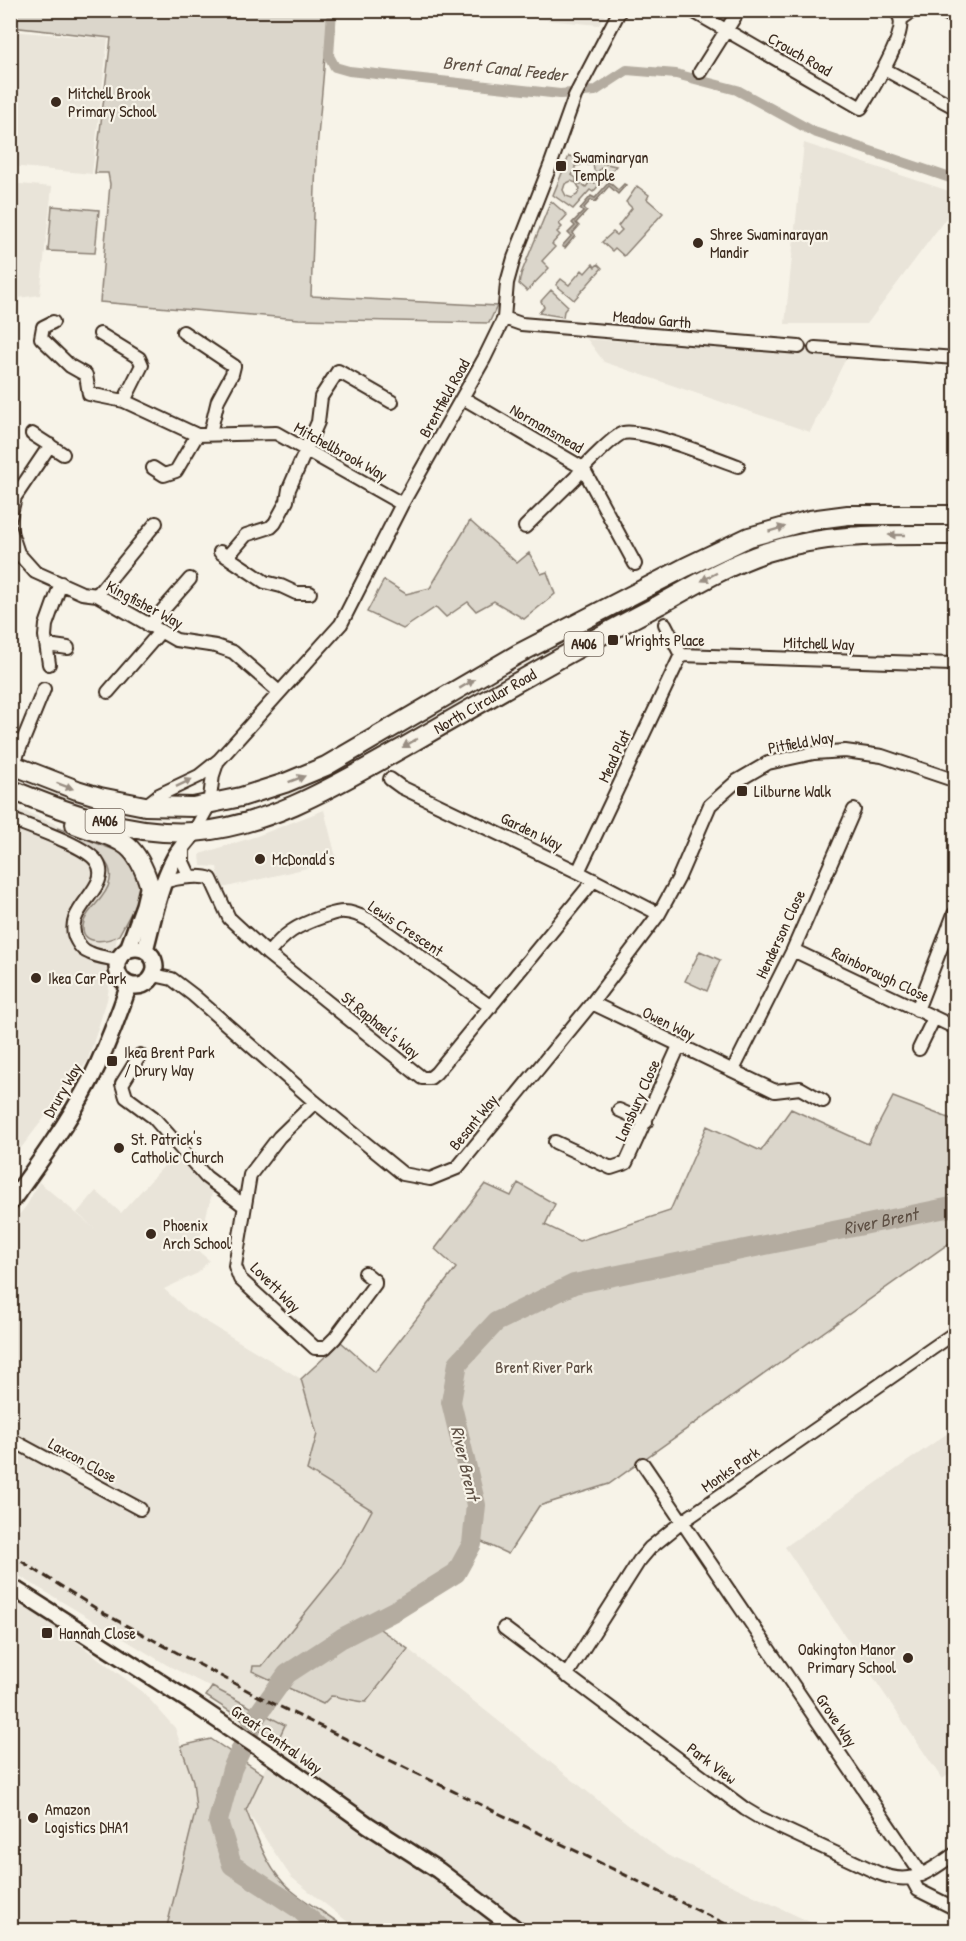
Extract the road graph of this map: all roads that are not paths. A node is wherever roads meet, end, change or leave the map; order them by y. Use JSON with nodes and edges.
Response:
{"nodes":[{"id":1,"x":620,"y":10,"type":"edge"},
{"id":2,"x":691,"y":10,"type":"edge"},
{"id":3,"x":739,"y":10,"type":"edge"},
{"id":4,"x":914,"y":10,"type":"edge"},
{"id":5,"x":941,"y":10,"type":"edge"},
{"id":6,"x":898,"y":15,"type":"edge"},
{"id":7,"x":956,"y":19,"type":"edge"},
{"id":8,"x":726,"y":30,"type":"junction"},
{"id":9,"x":884,"y":69,"type":"junction"},
{"id":10,"x":700,"y":72,"type":"dead end"},
{"id":11,"x":956,"y":108,"type":"edge"},
{"id":12,"x":504,"y":318,"type":"junction"},
{"id":13,"x":53,"y":322,"type":"dead end"},
{"id":14,"x":183,"y":332,"type":"dead end"},
{"id":15,"x":100,"y":334,"type":"dead end"},
{"id":16,"x":799,"y":347,"type":"dead end"},
{"id":17,"x":815,"y":348,"type":"dead end"},
{"id":18,"x":956,"y":358,"type":"edge"},
{"id":19,"x":463,"y":398,"type":"junction"},
{"id":20,"x":124,"y":401,"type":"junction"},
{"id":21,"x":392,"y":402,"type":"dead end"},
{"id":22,"x":32,"y":434,"type":"dead end"},
{"id":23,"x":210,"y":434,"type":"junction"},
{"id":24,"x":197,"y":435,"type":"junction"},
{"id":25,"x":50,"y":445,"type":"junction"},
{"id":26,"x":305,"y":449,"type":"junction"},
{"id":27,"x":63,"y":454,"type":"dead end"},
{"id":28,"x":738,"y":466,"type":"dead end"},
{"id":29,"x":153,"y":468,"type":"dead end"},
{"id":30,"x":583,"y":468,"type":"junction"},
{"id":31,"x":402,"y":504,"type":"junction"},
{"id":32,"x":956,"y":515,"type":"edge"},
{"id":33,"x":10,"y":518,"type":"edge"},
{"id":34,"x":156,"y":523,"type":"dead end"},
{"id":35,"x":525,"y":527,"type":"dead end"},
{"id":36,"x":956,"y":535,"type":"edge"},
{"id":37,"x":11,"y":537,"type":"edge"},
{"id":38,"x":634,"y":564,"type":"dead end"},
{"id":39,"x":190,"y":579,"type":"dead end"},
{"id":40,"x":61,"y":584,"type":"junction"},
{"id":41,"x":310,"y":593,"type":"dead end"},
{"id":42,"x":97,"y":595,"type":"junction"},
{"id":43,"x":665,"y":624,"type":"dead end"},
{"id":44,"x":154,"y":629,"type":"junction"},
{"id":45,"x":46,"y":645,"type":"junction"},
{"id":46,"x":69,"y":648,"type":"dead end"},
{"id":47,"x":681,"y":655,"type":"junction"},
{"id":48,"x":49,"y":664,"type":"dead end"},
{"id":49,"x":956,"y":666,"type":"edge"},
{"id":50,"x":44,"y":689,"type":"dead end"},
{"id":51,"x":108,"y":692,"type":"dead end"},
{"id":52,"x":279,"y":692,"type":"junction"},
{"id":53,"x":219,"y":760,"type":"junction"},
{"id":54,"x":12,"y":765,"type":"edge"},
{"id":55,"x":390,"y":779,"type":"dead end"},
{"id":56,"x":956,"y":781,"type":"edge"},
{"id":57,"x":10,"y":789,"type":"edge"},
{"id":58,"x":36,"y":800,"type":"junction"},
{"id":59,"x":209,"y":805,"type":"junction"},
{"id":60,"x":146,"y":806,"type":"junction"},
{"id":61,"x":854,"y":810,"type":"dead end"},
{"id":62,"x":10,"y":819,"type":"edge"},
{"id":63,"x":194,"y":832,"type":"junction"},
{"id":64,"x":183,"y":847,"type":"junction"},
{"id":65,"x":578,"y":872,"type":"junction"},
{"id":66,"x":186,"y":878,"type":"junction"},
{"id":67,"x":594,"y":880,"type":"junction"},
{"id":68,"x":155,"y":891,"type":"junction"},
{"id":69,"x":659,"y":914,"type":"junction"},
{"id":70,"x":954,"y":914,"type":"dead end"},
{"id":71,"x":145,"y":950,"type":"junction"},
{"id":72,"x":793,"y":950,"type":"junction"},
{"id":73,"x":123,"y":954,"type":"junction"},
{"id":74,"x":268,"y":954,"type":"junction"},
{"id":75,"x":154,"y":975,"type":"junction"},
{"id":76,"x":129,"y":986,"type":"junction"},
{"id":77,"x":592,"y":1003,"type":"junction"},
{"id":78,"x":491,"y":1007,"type":"junction"},
{"id":79,"x":917,"y":1010,"type":"junction"},
{"id":80,"x":934,"y":1018,"type":"junction"},
{"id":81,"x":956,"y":1028,"type":"edge"},
{"id":82,"x":679,"y":1046,"type":"junction"},
{"id":83,"x":919,"y":1049,"type":"dead end"},
{"id":84,"x":140,"y":1055,"type":"dead end"},
{"id":85,"x":733,"y":1070,"type":"junction"},
{"id":86,"x":823,"y":1101,"type":"dead end"},
{"id":87,"x":315,"y":1102,"type":"junction"},
{"id":88,"x":619,"y":1110,"type":"dead end"},
{"id":89,"x":646,"y":1122,"type":"junction"},
{"id":90,"x":555,"y":1142,"type":"dead end"},
{"id":91,"x":10,"y":1203,"type":"edge"},
{"id":92,"x":243,"y":1205,"type":"junction"},
{"id":93,"x":365,"y":1273,"type":"dead end"},
{"id":94,"x":956,"y":1332,"type":"edge"},
{"id":95,"x":10,"y":1439,"type":"edge"},
{"id":96,"x":643,"y":1464,"type":"dead end"},
{"id":97,"x":140,"y":1509,"type":"dead end"},
{"id":98,"x":682,"y":1522,"type":"junction"},
{"id":99,"x":12,"y":1588,"type":"edge"},
{"id":100,"x":504,"y":1628,"type":"dead end"},
{"id":101,"x":566,"y":1676,"type":"junction"},
{"id":102,"x":956,"y":1853,"type":"edge"},
{"id":103,"x":917,"y":1877,"type":"junction"},
{"id":104,"x":956,"y":1909,"type":"edge"},
{"id":105,"x":517,"y":1930,"type":"edge"}],
"edges":[{"from":1,"to":12,"type":"street","name":"Brentfield Road"},
{"from":2,"to":8,"type":"street","name":"Crouch Road"},
{"from":3,"to":8,"type":"street"},
{"from":4,"to":6,"type":"street"},
{"from":5,"to":7,"type":"street"},
{"from":6,"to":9,"type":"street"},
{"from":8,"to":9,"type":"street","name":"Crouch Road"},
{"from":8,"to":10,"type":"street"},
{"from":9,"to":11,"type":"street"},
{"from":12,"to":16,"type":"street","name":"Meadow Garth"},
{"from":12,"to":19,"type":"street","name":"Brentfield Road"},
{"from":13,"to":20,"type":"street","name":"Mitchellbrook Way"},
{"from":14,"to":23,"type":"street"},
{"from":15,"to":20,"type":"street"},
{"from":17,"to":18,"type":"street"},
{"from":19,"to":30,"type":"street","name":"Normansmead"},
{"from":19,"to":31,"type":"street","name":"Brentfield Road"},
{"from":20,"to":24,"type":"street","name":"Mitchellbrook Way"},
{"from":21,"to":26,"type":"street"},
{"from":22,"to":25,"type":"street"},
{"from":23,"to":24,"type":"street","name":"Mitchellbrook Way"},
{"from":23,"to":26,"type":"street","name":"Mitchellbrook Way"},
{"from":24,"to":29,"type":"street"},
{"from":25,"to":27,"type":"street"},
{"from":25,"to":33,"type":"street"},
{"from":26,"to":31,"type":"street","name":"Mitchellbrook Way"},
{"from":26,"to":41,"type":"street"},
{"from":28,"to":30,"type":"street"},
{"from":30,"to":35,"type":"street"},
{"from":30,"to":38,"type":"street","name":"Normansmead"},
{"from":31,"to":52,"type":"street","name":"Brentfield Road"},
{"from":59,"to":32,"type":"highway","name":"North Circular Road","number":"A406","one_way":true},
{"from":34,"to":42,"type":"street"},
{"from":36,"to":63,"type":"highway","name":"North Circular Road","number":"A406","one_way":true},
{"from":37,"to":40,"type":"street","name":"Kingfisher Way"},
{"from":39,"to":44,"type":"street"},
{"from":40,"to":42,"type":"street","name":"Kingfisher Way"},
{"from":40,"to":45,"type":"street"},
{"from":42,"to":44,"type":"street","name":"Kingfisher Way"},
{"from":43,"to":47,"type":"street"},
{"from":44,"to":51,"type":"street"},
{"from":44,"to":52,"type":"street","name":"Kingfisher Way"},
{"from":45,"to":46,"type":"street"},
{"from":45,"to":48,"type":"street"},
{"from":47,"to":49,"type":"street","name":"Mitchell Way"},
{"from":47,"to":65,"type":"street","name":"Mead Plat"},
{"from":50,"to":54,"type":"street"},
{"from":52,"to":53,"type":"street","name":"Brentfield Road"},
{"from":53,"to":59,"type":"street","name":"Brentfield Road"},
{"from":60,"to":53,"type":"street","name":"Brentfield Road","one_way":true},
{"from":54,"to":60,"type":"highway","name":"North Circular Road","number":"A406","one_way":true},
{"from":55,"to":65,"type":"street","name":"Garden Way"},
{"from":56,"to":69,"type":"street","name":"Pitfield Way"},
{"from":57,"to":58,"type":"highway","name":"North Circular Road","number":"A406"},
{"from":58,"to":63,"type":"highway","name":"North Circular Road","number":"A406"},
{"from":58,"to":68,"type":"highway"},
{"from":59,"to":60,"type":"highway","name":"North Circular Road","number":"A406"},
{"from":59,"to":63,"type":"street","name":"Brentfield Road"},
{"from":61,"to":72,"type":"street","name":"Henderson Close"},
{"from":62,"to":73,"type":"street"},
{"from":63,"to":64,"type":"main road"},
{"from":64,"to":66,"type":"street"},
{"from":64,"to":68,"type":"main road"},
{"from":65,"to":67,"type":"street","name":"Garden Way"},
{"from":66,"to":68,"type":"street","name":"St Raphael's Way"},
{"from":66,"to":68,"type":"street"},
{"from":66,"to":74,"type":"street","name":"St Raphael's Way"},
{"from":67,"to":69,"type":"street","name":"Garden Way"},
{"from":67,"to":78,"type":"street","name":"St Raphael's Way"},
{"from":68,"to":71,"type":"main road"},
{"from":68,"to":73,"type":"main road"},
{"from":69,"to":77,"type":"street","name":"Besant Way"},
{"from":70,"to":79,"type":"street"},
{"from":71,"to":73,"type":"main road"},
{"from":71,"to":75,"type":"main road"},
{"from":72,"to":79,"type":"street","name":"Rainborough Close"},
{"from":72,"to":85,"type":"street","name":"Henderson Close"},
{"from":73,"to":76,"type":"main road"},
{"from":74,"to":78,"type":"street","name":"Lewis Crescent"},
{"from":74,"to":78,"type":"street","name":"St Raphael's Way"},
{"from":75,"to":76,"type":"main road"},
{"from":75,"to":87,"type":"street","name":"Besant Way"},
{"from":76,"to":91,"type":"main road","name":"Drury Way"},
{"from":77,"to":82,"type":"street","name":"Owen Way"},
{"from":77,"to":87,"type":"street","name":"Besant Way"},
{"from":79,"to":80,"type":"street","name":"Rainborough Close"},
{"from":80,"to":81,"type":"street","name":"Rainborough Close"},
{"from":80,"to":83,"type":"street"},
{"from":82,"to":85,"type":"street","name":"Owen Way"},
{"from":82,"to":89,"type":"street","name":"Lansbury Close"},
{"from":84,"to":92,"type":"street"},
{"from":85,"to":86,"type":"street","name":"Owen Way"},
{"from":87,"to":92,"type":"street","name":"Lovett Way"},
{"from":88,"to":89,"type":"street"},
{"from":89,"to":90,"type":"street","name":"Lansbury Close"},
{"from":92,"to":93,"type":"street","name":"Lovett Way"},
{"from":94,"to":98,"type":"street","name":"Monks Park"},
{"from":95,"to":97,"type":"street","name":"Laxcon Close"},
{"from":96,"to":98,"type":"street","name":"Grove Way"},
{"from":98,"to":101,"type":"street","name":"Monks Park"},
{"from":98,"to":103,"type":"street","name":"Grove Way"},
{"from":99,"to":105,"type":"main road","name":"Great Central Way"},
{"from":100,"to":101,"type":"street","name":"Park View"},
{"from":101,"to":103,"type":"street","name":"Park View"},
{"from":102,"to":103,"type":"street"},
{"from":103,"to":104,"type":"street","name":"Grove Way"}]}
